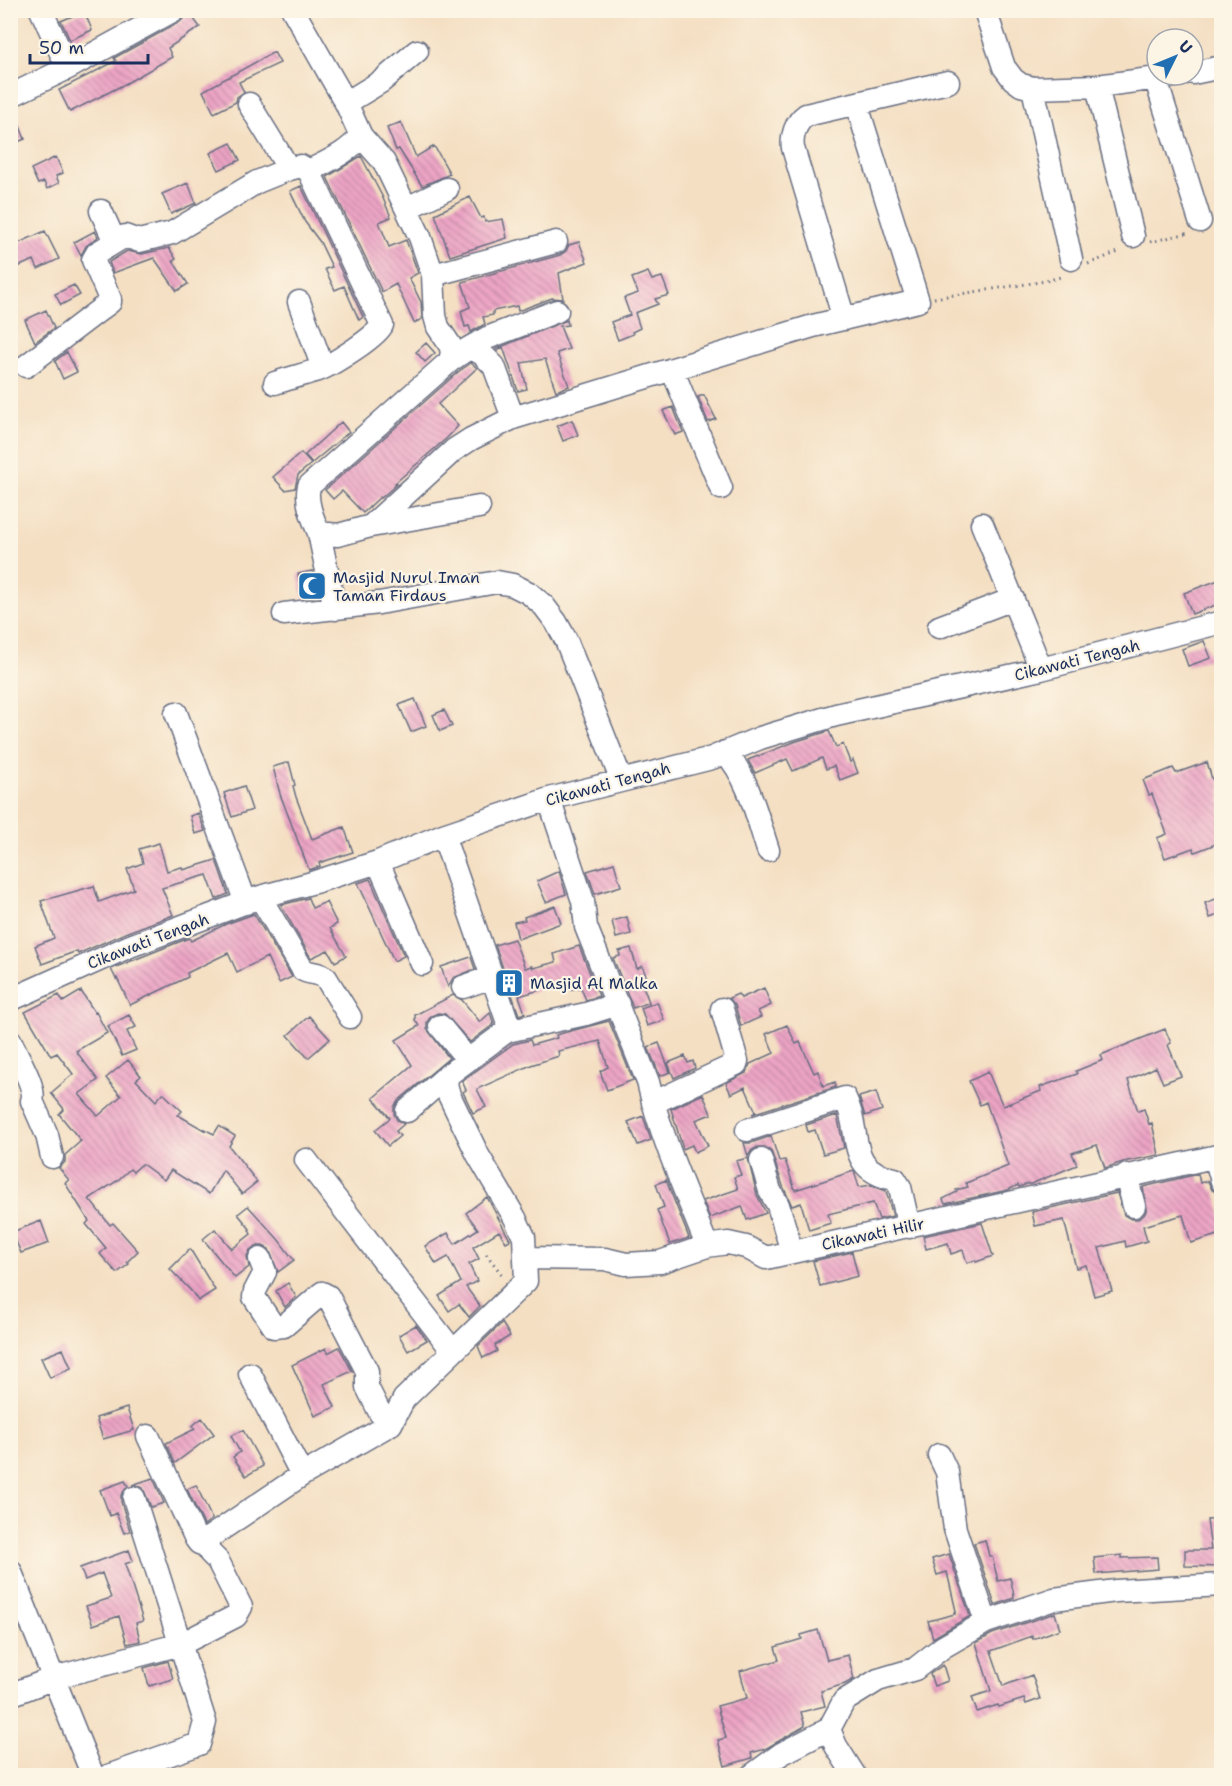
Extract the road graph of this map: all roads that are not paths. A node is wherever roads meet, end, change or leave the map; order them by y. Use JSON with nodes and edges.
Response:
{"nodes":[{"id":1,"x":41,"y":10,"type":"edge"},
{"id":2,"x":174,"y":10,"type":"edge"},
{"id":3,"x":293,"y":10,"type":"edge"},
{"id":4,"x":985,"y":10,"type":"edge"},
{"id":5,"x":417,"y":51,"type":"dead end"},
{"id":6,"x":68,"y":68,"type":"junction"},
{"id":7,"x":1205,"y":73,"type":"edge"},
{"id":8,"x":1220,"y":74,"type":"edge"},
{"id":9,"x":1145,"y":81,"type":"edge"},
{"id":10,"x":948,"y":82,"type":"dead end"},
{"id":11,"x":1097,"y":86,"type":"junction"},
{"id":12,"x":1158,"y":87,"type":"edge"},
{"id":13,"x":1033,"y":88,"type":"junction"},
{"id":14,"x":10,"y":96,"type":"edge"},
{"id":15,"x":346,"y":103,"type":"junction"},
{"id":16,"x":249,"y":104,"type":"dead end"},
{"id":17,"x":861,"y":118,"type":"dead end"},
{"id":18,"x":361,"y":136,"type":"junction"},
{"id":19,"x":299,"y":170,"type":"junction"},
{"id":20,"x":447,"y":189,"type":"dead end"},
{"id":21,"x":407,"y":208,"type":"junction"},
{"id":22,"x":101,"y":212,"type":"dead end"},
{"id":23,"x":1200,"y":221,"type":"dead end"},
{"id":24,"x":1133,"y":236,"type":"dead end"},
{"id":25,"x":115,"y":242,"type":"junction"},
{"id":26,"x":556,"y":242,"type":"dead end"},
{"id":27,"x":1071,"y":259,"type":"dead end"},
{"id":28,"x":433,"y":274,"type":"junction"},
{"id":29,"x":299,"y":302,"type":"dead end"},
{"id":30,"x":556,"y":311,"type":"dead end"},
{"id":31,"x":844,"y":319,"type":"junction"},
{"id":32,"x":459,"y":354,"type":"junction"},
{"id":33,"x":26,"y":366,"type":"dead end"},
{"id":34,"x":323,"y":368,"type":"junction"},
{"id":35,"x":672,"y":369,"type":"junction"},
{"id":36,"x":275,"y":383,"type":"dead end"},
{"id":37,"x":513,"y":418,"type":"junction"},
{"id":38,"x":721,"y":488,"type":"dead end"},
{"id":39,"x":479,"y":507,"type":"dead end"},
{"id":40,"x":982,"y":524,"type":"dead end"},
{"id":41,"x":371,"y":526,"type":"junction"},
{"id":42,"x":319,"y":532,"type":"junction"},
{"id":43,"x":1013,"y":599,"type":"junction"},
{"id":44,"x":335,"y":609,"type":"junction"},
{"id":45,"x":284,"y":614,"type":"dead end"},
{"id":46,"x":1220,"y":626,"type":"edge"},
{"id":47,"x":939,"y":627,"type":"dead end"},
{"id":48,"x":1041,"y":669,"type":"junction"},
{"id":49,"x":176,"y":713,"type":"dead end"},
{"id":50,"x":725,"y":752,"type":"junction"},
{"id":51,"x":621,"y":779,"type":"junction"},
{"id":52,"x":549,"y":799,"type":"junction"},
{"id":53,"x":443,"y":835,"type":"junction"},
{"id":54,"x":768,"y":850,"type":"dead end"},
{"id":55,"x":378,"y":862,"type":"junction"},
{"id":56,"x":253,"y":900,"type":"junction"},
{"id":57,"x":422,"y":964,"type":"dead end"},
{"id":58,"x":492,"y":976,"type":"junction"},
{"id":59,"x":463,"y":987,"type":"dead end"},
{"id":60,"x":10,"y":1000,"type":"edge"},
{"id":61,"x":618,"y":1004,"type":"junction"},
{"id":62,"x":722,"y":1009,"type":"dead end"},
{"id":63,"x":350,"y":1017,"type":"dead end"},
{"id":64,"x":440,"y":1026,"type":"dead end"},
{"id":65,"x":507,"y":1031,"type":"junction"},
{"id":66,"x":13,"y":1054,"type":"edge"},
{"id":67,"x":468,"y":1060,"type":"junction"},
{"id":68,"x":448,"y":1075,"type":"junction"},
{"id":69,"x":653,"y":1103,"type":"junction"},
{"id":70,"x":407,"y":1110,"type":"dead end"},
{"id":71,"x":747,"y":1130,"type":"dead end"},
{"id":72,"x":1218,"y":1156,"type":"edge"},
{"id":73,"x":52,"y":1157,"type":"dead end"},
{"id":74,"x":306,"y":1160,"type":"dead end"},
{"id":75,"x":760,"y":1160,"type":"dead end"},
{"id":76,"x":1126,"y":1175,"type":"junction"},
{"id":77,"x":1221,"y":1181,"type":"edge"},
{"id":78,"x":1134,"y":1206,"type":"dead end"},
{"id":79,"x":909,"y":1227,"type":"junction"},
{"id":80,"x":707,"y":1246,"type":"junction"},
{"id":81,"x":792,"y":1252,"type":"junction"},
{"id":82,"x":525,"y":1257,"type":"junction"},
{"id":83,"x":260,"y":1259,"type":"dead end"},
{"id":84,"x":452,"y":1350,"type":"junction"},
{"id":85,"x":250,"y":1374,"type":"dead end"},
{"id":86,"x":391,"y":1424,"type":"junction"},
{"id":87,"x":148,"y":1436,"type":"dead end"},
{"id":88,"x":939,"y":1455,"type":"dead end"},
{"id":89,"x":302,"y":1476,"type":"junction"},
{"id":90,"x":134,"y":1498,"type":"dead end"},
{"id":91,"x":207,"y":1546,"type":"junction"},
{"id":92,"x":10,"y":1570,"type":"edge"},
{"id":93,"x":1221,"y":1585,"type":"edge"},
{"id":94,"x":18,"y":1614,"type":"edge"},
{"id":95,"x":986,"y":1622,"type":"junction"},
{"id":96,"x":181,"y":1644,"type":"junction"},
{"id":97,"x":54,"y":1678,"type":"junction"},
{"id":98,"x":10,"y":1695,"type":"edge"},
{"id":99,"x":829,"y":1729,"type":"junction"},
{"id":100,"x":93,"y":1776,"type":"edge"},
{"id":101,"x":108,"y":1776,"type":"edge"},
{"id":102,"x":751,"y":1776,"type":"edge"},
{"id":103,"x":855,"y":1776,"type":"edge"}],
"edges":[{"from":1,"to":6,"type":"street"},
{"from":2,"to":6,"type":"street"},
{"from":3,"to":15,"type":"street"},
{"from":4,"to":13,"type":"street"},
{"from":5,"to":15,"type":"street"},
{"from":6,"to":14,"type":"street"},
{"from":7,"to":8,"type":"street"},
{"from":9,"to":11,"type":"street"},
{"from":10,"to":31,"type":"street"},
{"from":11,"to":13,"type":"street"},
{"from":11,"to":24,"type":"street"},
{"from":12,"to":23,"type":"street"},
{"from":13,"to":27,"type":"street"},
{"from":15,"to":18,"type":"street"},
{"from":16,"to":19,"type":"street"},
{"from":17,"to":31,"type":"street"},
{"from":18,"to":19,"type":"street"},
{"from":18,"to":21,"type":"street"},
{"from":19,"to":25,"type":"street"},
{"from":19,"to":34,"type":"street"},
{"from":20,"to":21,"type":"street"},
{"from":21,"to":28,"type":"street"},
{"from":22,"to":25,"type":"street"},
{"from":25,"to":33,"type":"street"},
{"from":26,"to":28,"type":"street"},
{"from":28,"to":32,"type":"street"},
{"from":29,"to":34,"type":"street"},
{"from":30,"to":32,"type":"street"},
{"from":31,"to":35,"type":"street"},
{"from":32,"to":37,"type":"street"},
{"from":32,"to":42,"type":"street"},
{"from":34,"to":36,"type":"street"},
{"from":35,"to":37,"type":"street"},
{"from":35,"to":38,"type":"street"},
{"from":37,"to":41,"type":"street"},
{"from":39,"to":41,"type":"street"},
{"from":40,"to":43,"type":"street"},
{"from":41,"to":42,"type":"street"},
{"from":42,"to":44,"type":"street"},
{"from":43,"to":47,"type":"street"},
{"from":43,"to":48,"type":"street"},
{"from":44,"to":45,"type":"street"},
{"from":44,"to":51,"type":"street"},
{"from":46,"to":48,"type":"street","name":"Cikawati Tengah"},
{"from":48,"to":50,"type":"street","name":"Cikawati Tengah"},
{"from":49,"to":56,"type":"street"},
{"from":50,"to":51,"type":"street","name":"Cikawati Tengah"},
{"from":50,"to":54,"type":"street"},
{"from":51,"to":52,"type":"street","name":"Cikawati Tengah"},
{"from":52,"to":53,"type":"street","name":"Cikawati Tengah"},
{"from":52,"to":61,"type":"street"},
{"from":53,"to":55,"type":"street","name":"Cikawati Tengah"},
{"from":53,"to":58,"type":"street"},
{"from":55,"to":56,"type":"street","name":"Cikawati Tengah"},
{"from":55,"to":57,"type":"street"},
{"from":56,"to":60,"type":"street","name":"Cikawati Tengah"},
{"from":56,"to":63,"type":"street"},
{"from":58,"to":59,"type":"street"},
{"from":58,"to":65,"type":"street"},
{"from":61,"to":65,"type":"street"},
{"from":61,"to":69,"type":"street"},
{"from":62,"to":69,"type":"street"},
{"from":64,"to":67,"type":"street"},
{"from":65,"to":67,"type":"street"},
{"from":66,"to":73,"type":"street"},
{"from":67,"to":68,"type":"street"},
{"from":68,"to":70,"type":"street"},
{"from":68,"to":82,"type":"street"},
{"from":69,"to":80,"type":"street"},
{"from":71,"to":79,"type":"street"},
{"from":72,"to":76,"type":"street","name":"Cikawati Hilir"},
{"from":72,"to":77,"type":"street"},
{"from":74,"to":84,"type":"street"},
{"from":75,"to":81,"type":"street"},
{"from":76,"to":78,"type":"street"},
{"from":76,"to":79,"type":"street","name":"Cikawati Hilir"},
{"from":79,"to":81,"type":"street","name":"Cikawati Hilir"},
{"from":80,"to":81,"type":"street","name":"Cikawati Hilir"},
{"from":80,"to":82,"type":"street","name":"Cikawati Hilir"},
{"from":82,"to":84,"type":"street"},
{"from":83,"to":86,"type":"street"},
{"from":84,"to":86,"type":"street"},
{"from":85,"to":89,"type":"street"},
{"from":86,"to":89,"type":"street"},
{"from":87,"to":91,"type":"street"},
{"from":88,"to":95,"type":"street"},
{"from":89,"to":91,"type":"street"},
{"from":90,"to":96,"type":"street"},
{"from":91,"to":96,"type":"street"},
{"from":92,"to":94,"type":"street"},
{"from":93,"to":95,"type":"street"},
{"from":94,"to":97,"type":"street"},
{"from":95,"to":99,"type":"street"},
{"from":96,"to":97,"type":"street"},
{"from":96,"to":101,"type":"street"},
{"from":97,"to":98,"type":"street"},
{"from":97,"to":100,"type":"street"},
{"from":99,"to":102,"type":"street"},
{"from":99,"to":103,"type":"street"}]}
